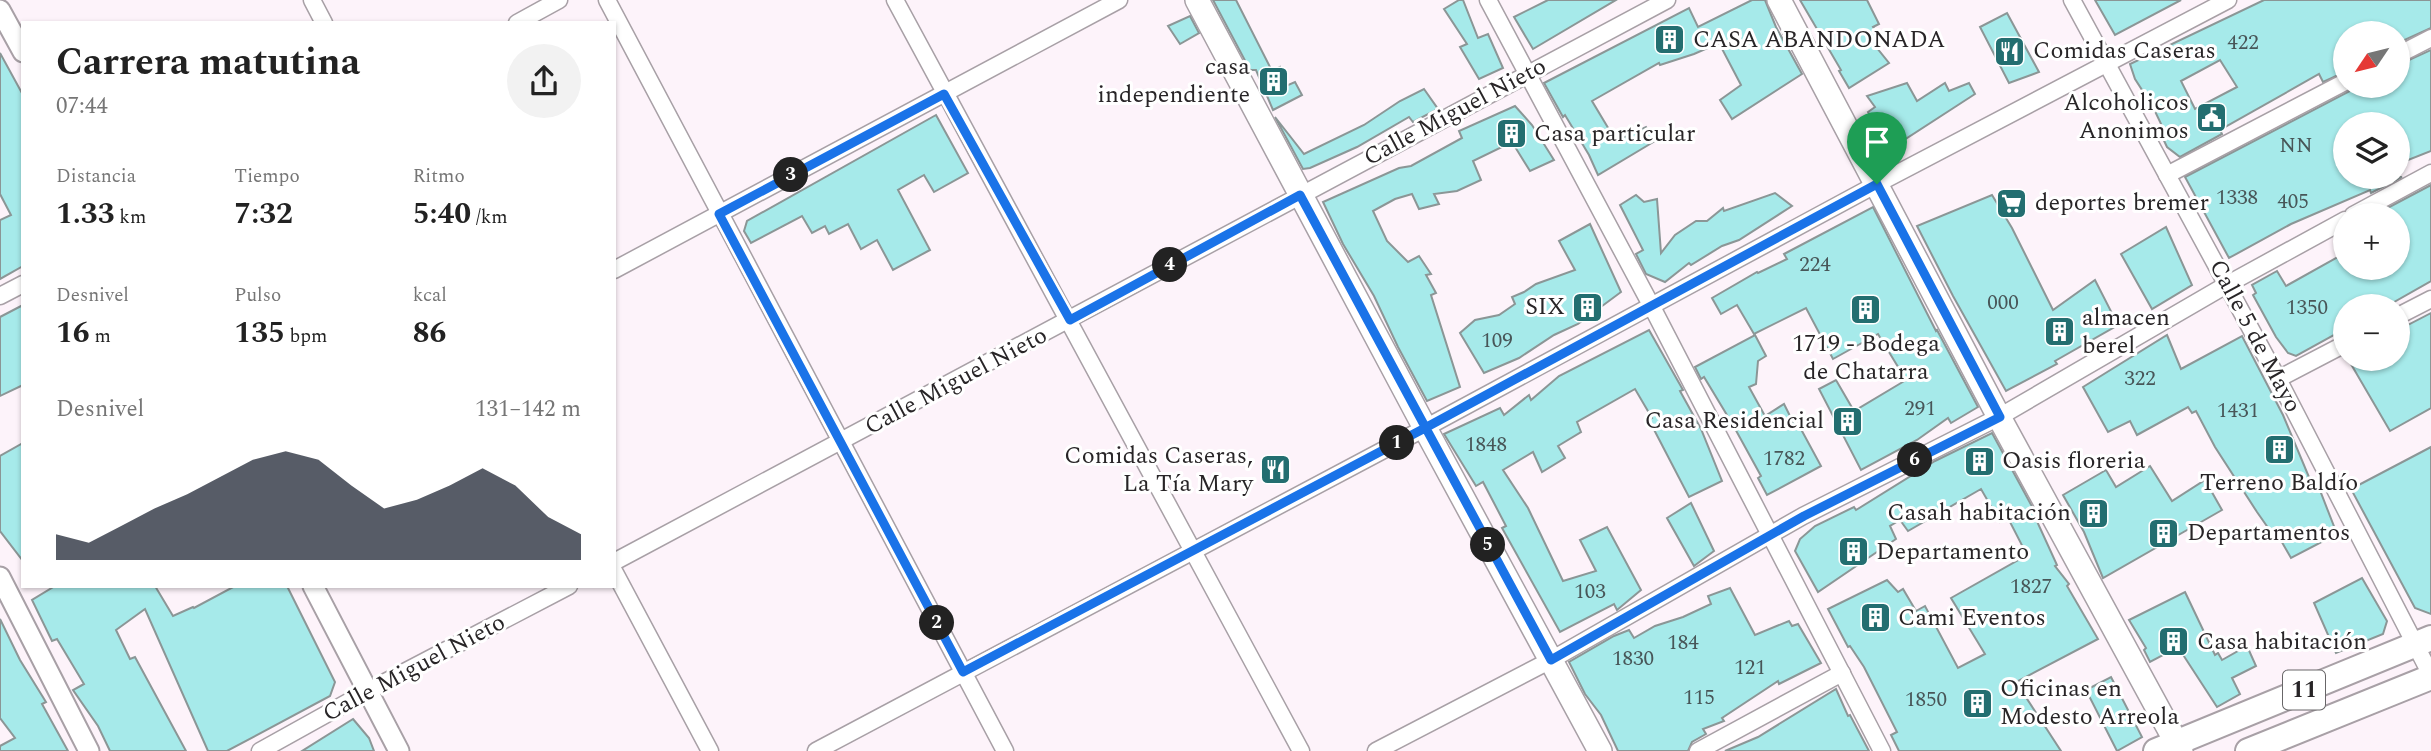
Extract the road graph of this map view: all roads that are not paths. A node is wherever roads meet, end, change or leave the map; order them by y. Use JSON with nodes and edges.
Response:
{"nodes":[{"id":1,"x":312,"y":0,"type":"edge"},
{"id":2,"x":559,"y":0,"type":"edge"},
{"id":3,"x":607,"y":0,"type":"edge"},
{"id":4,"x":895,"y":0,"type":"edge"},
{"id":5,"x":1119,"y":0,"type":"edge"},
{"id":6,"x":1197,"y":0,"type":"edge"},
{"id":7,"x":1488,"y":0,"type":"edge"},
{"id":8,"x":1667,"y":0,"type":"edge"},
{"id":9,"x":1779,"y":0,"type":"edge"},
{"id":10,"x":2072,"y":0,"type":"edge"},
{"id":11,"x":2228,"y":0,"type":"edge"},
{"id":12,"x":0,"y":10,"type":"edge"},
{"id":13,"x":323,"y":21,"type":"edge"},
{"id":14,"x":521,"y":21,"type":"edge"},
{"id":15,"x":2431,"y":38,"type":"edge"},
{"id":16,"x":21,"y":48,"type":"edge"},
{"id":17,"x":2410,"y":49,"type":"edge"},
{"id":18,"x":2105,"y":63,"type":"junction"},
{"id":19,"x":1526,"y":74,"type":"junction"},
{"id":20,"x":2333,"y":88,"type":"edge"},
{"id":21,"x":944,"y":94,"type":"junction"},
{"id":22,"x":2431,"y":173,"type":"edge"},
{"id":23,"x":2167,"y":175,"type":"junction"},
{"id":24,"x":1877,"y":184,"type":"junction"},
{"id":25,"x":1300,"y":195,"type":"junction"},
{"id":26,"x":2375,"y":203,"type":"edge"},
{"id":27,"x":719,"y":214,"type":"junction"},
{"id":28,"x":2333,"y":227,"type":"edge"},
{"id":29,"x":616,"y":269,"type":"edge"},
{"id":30,"x":2228,"y":284,"type":"junction"},
{"id":31,"x":21,"y":285,"type":"edge"},
{"id":32,"x":0,"y":296,"type":"edge"},
{"id":33,"x":2431,"y":299,"type":"edge"},
{"id":34,"x":1651,"y":305,"type":"junction"},
{"id":35,"x":2410,"y":310,"type":"edge"},
{"id":36,"x":1070,"y":320,"type":"junction"},
{"id":37,"x":2333,"y":350,"type":"edge"},
{"id":38,"x":2278,"y":379,"type":"junction"},
{"id":39,"x":2000,"y":417,"type":"junction"},
{"id":40,"x":1425,"y":428,"type":"junction"},
{"id":41,"x":842,"y":442,"type":"junction"},
{"id":42,"x":1771,"y":535,"type":"junction"},
{"id":43,"x":1193,"y":552,"type":"junction"},
{"id":44,"x":616,"y":561,"type":"edge"},
{"id":45,"x":616,"y":575,"type":"edge"},
{"id":46,"x":314,"y":588,"type":"edge"},
{"id":47,"x":565,"y":588,"type":"edge"},
{"id":48,"x":8,"y":589,"type":"edge"},
{"id":49,"x":2423,"y":641,"type":"edge"},
{"id":50,"x":1551,"y":660,"type":"junction"},
{"id":51,"x":963,"y":672,"type":"junction"},
{"id":52,"x":1842,"y":673,"type":"junction"},
{"id":53,"x":2431,"y":676,"type":"edge"},
{"id":54,"x":368,"y":691,"type":"junction"},
{"id":55,"x":2171,"y":748,"type":"edge"},
{"id":56,"x":89,"y":751,"type":"edge"},
{"id":57,"x":260,"y":751,"type":"edge"},
{"id":58,"x":400,"y":751,"type":"edge"},
{"id":59,"x":710,"y":751,"type":"edge"},
{"id":60,"x":816,"y":751,"type":"edge"},
{"id":61,"x":1005,"y":751,"type":"edge"},
{"id":62,"x":1301,"y":751,"type":"edge"},
{"id":63,"x":1376,"y":751,"type":"edge"},
{"id":64,"x":1601,"y":751,"type":"edge"},
{"id":65,"x":1698,"y":751,"type":"edge"},
{"id":66,"x":1882,"y":751,"type":"edge"},
{"id":67,"x":2248,"y":751,"type":"edge"}],
"edges":[{"from":1,"to":13,"type":"street"},
{"from":2,"to":14,"type":"street"},
{"from":3,"to":27,"type":"street"},
{"from":4,"to":21,"type":"street"},
{"from":5,"to":21,"type":"street"},
{"from":6,"to":25,"type":"main road"},
{"from":7,"to":19,"type":"street"},
{"from":8,"to":19,"type":"street","name":"Calle Miguel Nieto"},
{"from":9,"to":24,"type":"main road"},
{"from":10,"to":18,"type":"street","name":"Calle 5 de Mayo"},
{"from":11,"to":18,"type":"street"},
{"from":12,"to":16,"type":"street"},
{"from":15,"to":17,"type":"street"},
{"from":18,"to":23,"type":"street","name":"Calle 5 de Mayo"},
{"from":18,"to":24,"type":"street"},
{"from":19,"to":25,"type":"street","name":"Calle Miguel Nieto"},
{"from":19,"to":34,"type":"street"},
{"from":20,"to":23,"type":"street"},
{"from":21,"to":27,"type":"street"},
{"from":21,"to":36,"type":"street"},
{"from":22,"to":26,"type":"street"},
{"from":23,"to":30,"type":"street","name":"Calle 5 de Mayo"},
{"from":24,"to":34,"type":"street"},
{"from":24,"to":39,"type":"main road"},
{"from":25,"to":36,"type":"street","name":"Calle Miguel Nieto"},
{"from":25,"to":40,"type":"main road"},
{"from":27,"to":29,"type":"street"},
{"from":27,"to":41,"type":"street"},
{"from":28,"to":30,"type":"street"},
{"from":30,"to":38,"type":"street","name":"Calle 5 de Mayo"},
{"from":30,"to":39,"type":"street"},
{"from":31,"to":32,"type":"street"},
{"from":33,"to":35,"type":"street"},
{"from":34,"to":40,"type":"street"},
{"from":34,"to":42,"type":"street"},
{"from":36,"to":41,"type":"street","name":"Calle Miguel Nieto"},
{"from":36,"to":43,"type":"street"},
{"from":37,"to":38,"type":"street"},
{"from":38,"to":49,"type":"street","name":"Calle 5 de Mayo"},
{"from":39,"to":42,"type":"street"},
{"from":39,"to":55,"type":"main road"},
{"from":40,"to":43,"type":"street"},
{"from":40,"to":50,"type":"main road"},
{"from":41,"to":44,"type":"street","name":"Calle Miguel Nieto"},
{"from":41,"to":51,"type":"street"},
{"from":42,"to":50,"type":"street"},
{"from":42,"to":52,"type":"street"},
{"from":43,"to":51,"type":"street"},
{"from":43,"to":62,"type":"street"},
{"from":45,"to":59,"type":"street"},
{"from":46,"to":54,"type":"street"},
{"from":47,"to":54,"type":"street","name":"Calle Miguel Nieto"},
{"from":48,"to":56,"type":"street"},
{"from":49,"to":53,"type":"street","name":"Calle 5 de Mayo"},
{"from":49,"to":55,"type":"main road","number":"11"},
{"from":50,"to":63,"type":"street"},
{"from":50,"to":64,"type":"main road"},
{"from":51,"to":60,"type":"street"},
{"from":51,"to":61,"type":"street"},
{"from":52,"to":65,"type":"street"},
{"from":52,"to":66,"type":"street"},
{"from":53,"to":67,"type":"main road","number":"11"},
{"from":54,"to":57,"type":"street","name":"Calle Miguel Nieto"},
{"from":54,"to":58,"type":"street"}]}
